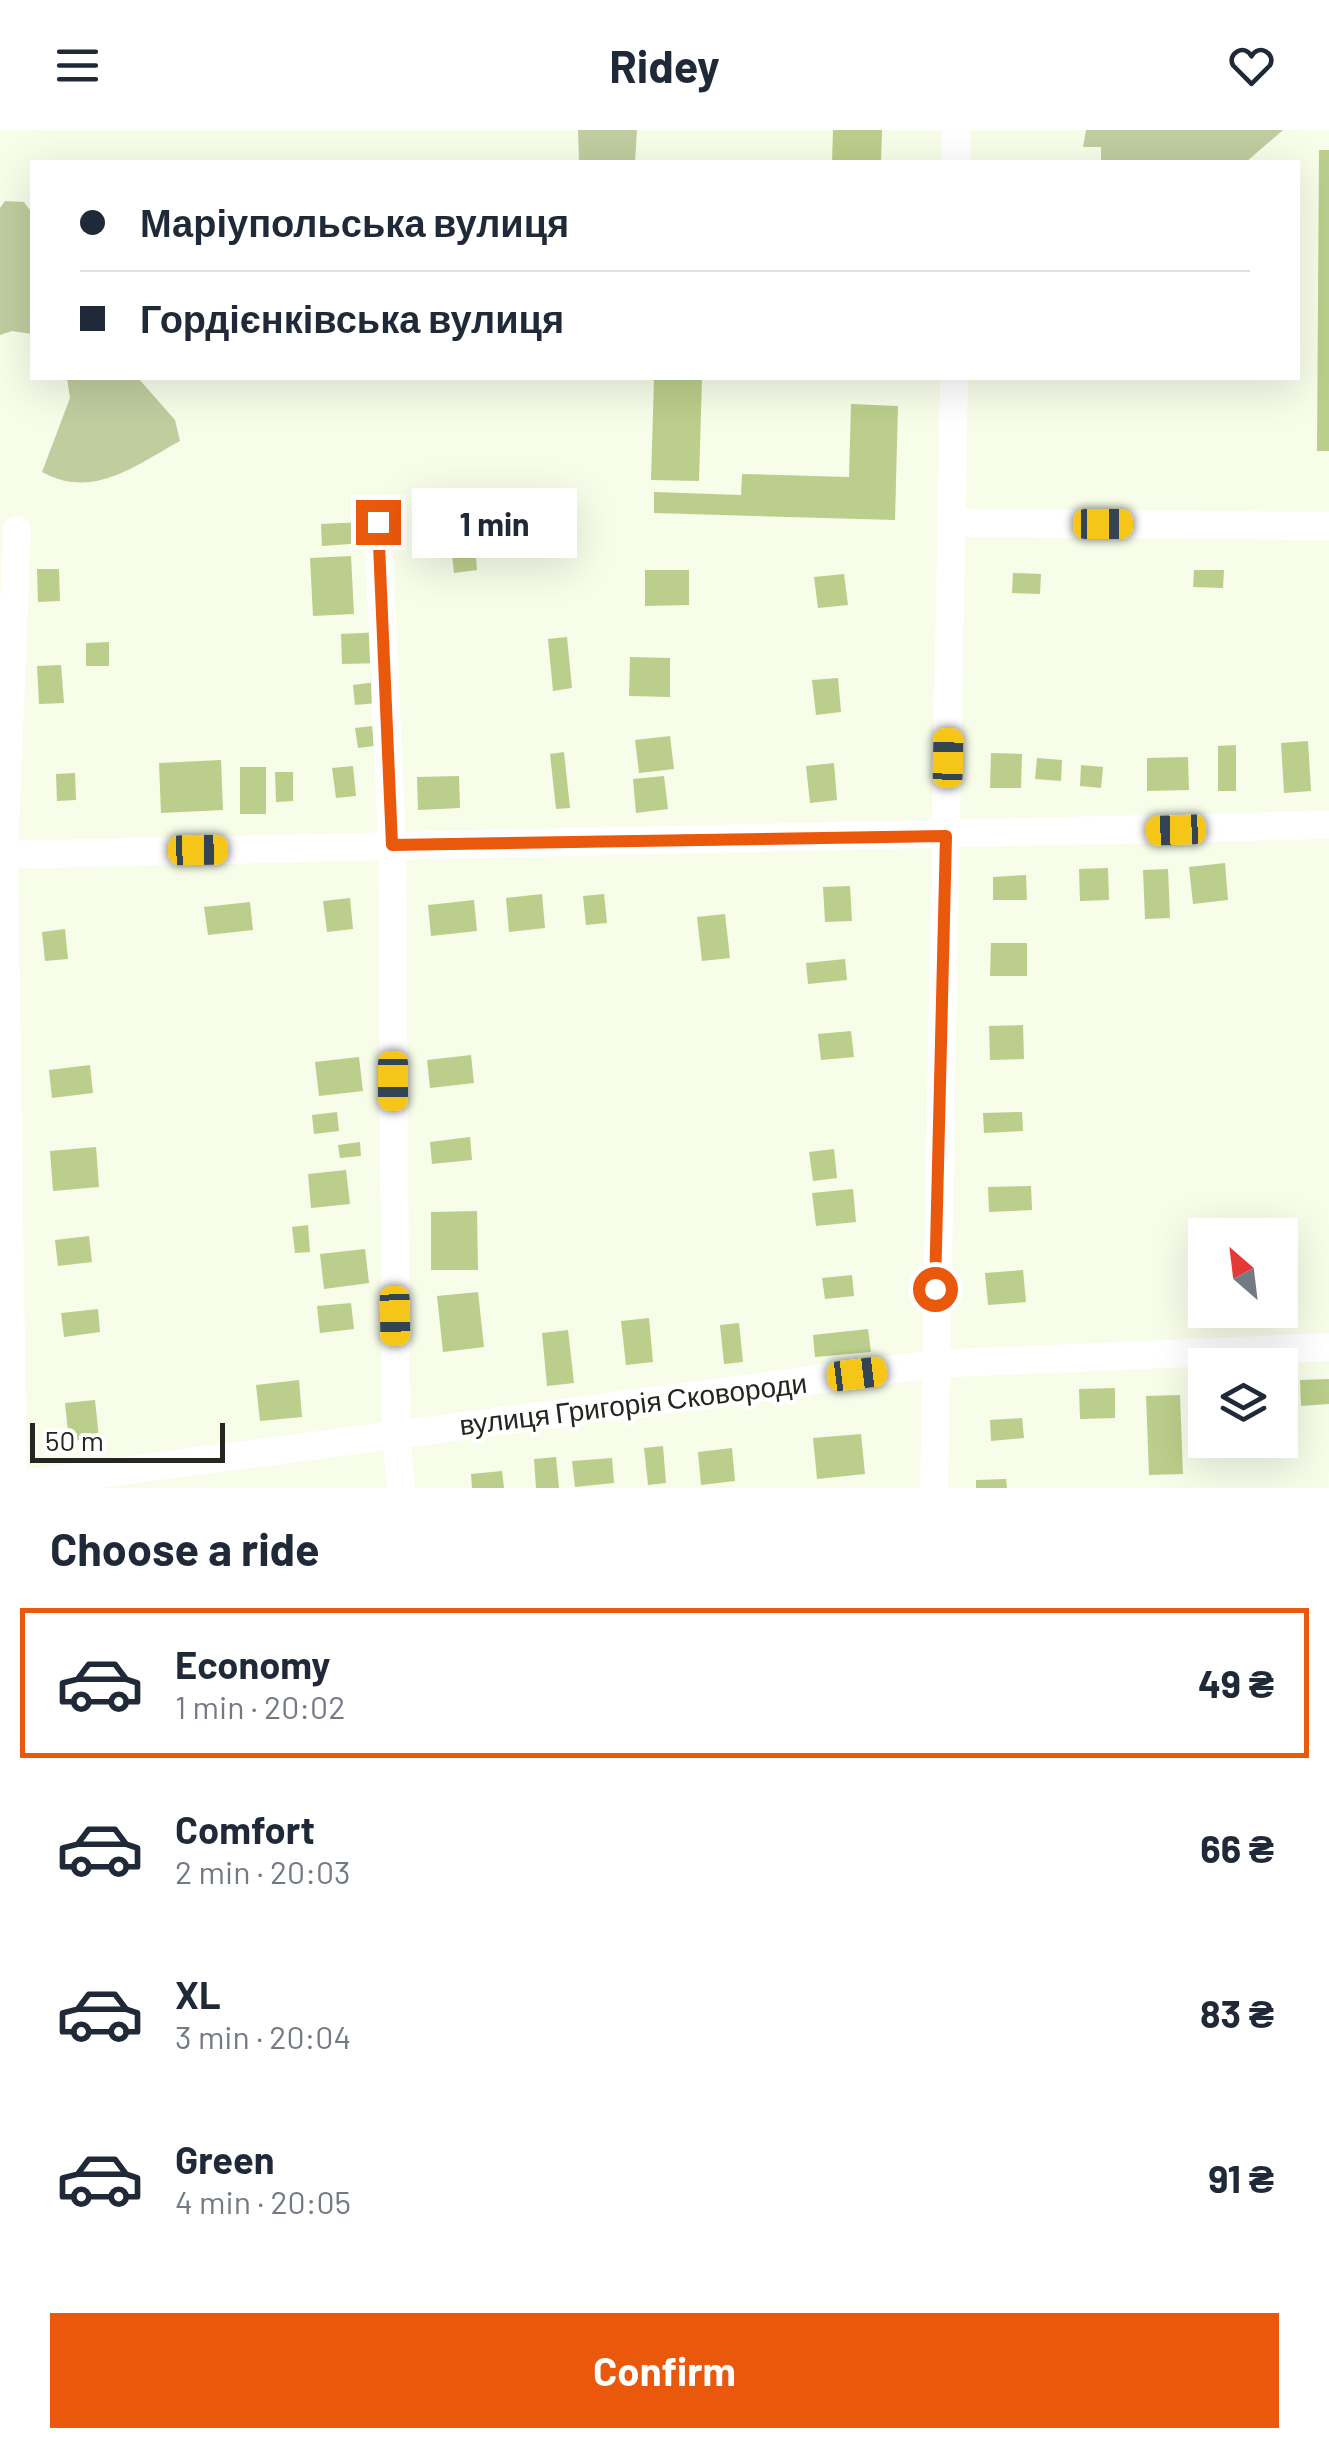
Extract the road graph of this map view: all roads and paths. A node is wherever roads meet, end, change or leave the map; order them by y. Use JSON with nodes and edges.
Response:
{"nodes":[{"id":1,"x":956,"y":130,"type":"edge"},
{"id":2,"x":956,"y":160,"type":"edge"},
{"id":3,"x":954,"y":380,"type":"edge"},
{"id":4,"x":378,"y":522,"type":"dead end"},
{"id":5,"x":953,"y":523,"type":"junction"},
{"id":6,"x":1329,"y":526,"type":"edge"},
{"id":7,"x":17,"y":530,"type":"dead end"},
{"id":8,"x":1329,"y":825,"type":"edge"},
{"id":9,"x":946,"y":836,"type":"junction"},
{"id":10,"x":392,"y":845,"type":"junction"},
{"id":11,"x":2,"y":855,"type":"edge"},
{"id":12,"x":1329,"y":1347,"type":"edge"},
{"id":13,"x":934,"y":1364,"type":"junction"},
{"id":14,"x":396,"y":1434,"type":"junction"},
{"id":15,"x":9,"y":1487,"type":"edge"},
{"id":16,"x":402,"y":1488,"type":"edge"},
{"id":17,"x":934,"y":1488,"type":"edge"}],
"edges":[{"from":1,"to":2,"type":"street"},
{"from":3,"to":5,"type":"street"},
{"from":4,"to":10,"type":"street"},
{"from":5,"to":6,"type":"street"},
{"from":5,"to":9,"type":"street"},
{"from":7,"to":11,"type":"street"},
{"from":8,"to":9,"type":"street"},
{"from":9,"to":10,"type":"street"},
{"from":9,"to":13,"type":"street"},
{"from":10,"to":11,"type":"street"},
{"from":10,"to":14,"type":"street"},
{"from":11,"to":15,"type":"street"},
{"from":12,"to":13,"type":"street","name":"вулиця Григорія Сковороди"},
{"from":13,"to":14,"type":"street","name":"вулиця Григорія Сковороди"},
{"from":13,"to":17,"type":"street"},
{"from":14,"to":15,"type":"street","name":"вулиця Григорія Сковороди"},
{"from":14,"to":16,"type":"street"}]}
